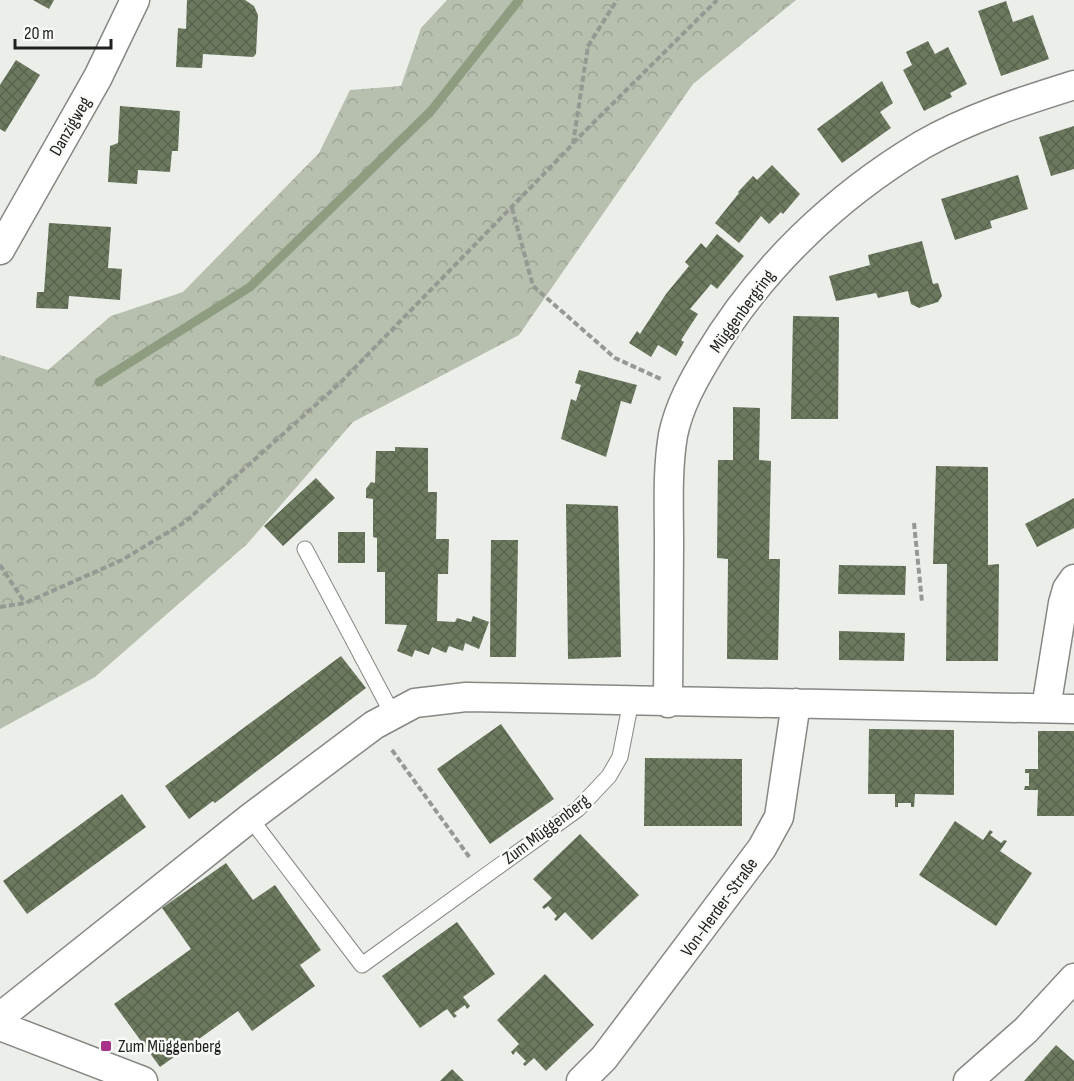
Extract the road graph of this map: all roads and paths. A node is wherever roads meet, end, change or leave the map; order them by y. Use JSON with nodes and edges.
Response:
{"nodes":[{"id":1,"x":135,"y":0,"type":"edge"},
{"id":2,"x":617,"y":0,"type":"edge"},
{"id":3,"x":717,"y":0,"type":"edge"},
{"id":4,"x":1074,"y":85,"type":"edge"},
{"id":5,"x":573,"y":144,"type":"junction"},
{"id":6,"x":511,"y":207,"type":"junction"},
{"id":7,"x":0,"y":250,"type":"edge"},
{"id":8,"x":687,"y":392,"type":"junction"},
{"id":9,"x":914,"y":523,"type":"dead end"},
{"id":10,"x":305,"y":549,"type":"dead end"},
{"id":11,"x":0,"y":565,"type":"edge"},
{"id":12,"x":1074,"y":579,"type":"edge"},
{"id":13,"x":922,"y":602,"type":"dead end"},
{"id":14,"x":25,"y":603,"type":"junction"},
{"id":15,"x":0,"y":607,"type":"edge"},
{"id":16,"x":631,"y":701,"type":"junction"},
{"id":17,"x":669,"y":703,"type":"junction"},
{"id":18,"x":796,"y":704,"type":"junction"},
{"id":19,"x":1046,"y":708,"type":"junction"},
{"id":20,"x":1074,"y":709,"type":"edge"},
{"id":21,"x":383,"y":720,"type":"junction"},
{"id":22,"x":250,"y":818,"type":"junction"},
{"id":23,"x":483,"y":876,"type":"junction"},
{"id":24,"x":1074,"y":978,"type":"edge"},
{"id":25,"x":0,"y":1017,"type":"edge"},
{"id":26,"x":0,"y":1026,"type":"edge"},
{"id":27,"x":143,"y":1081,"type":"edge"},
{"id":28,"x":581,"y":1081,"type":"edge"},
{"id":29,"x":968,"y":1081,"type":"edge"}],
"edges":[{"from":1,"to":7,"type":"street","name":"Danzigweg"},
{"from":2,"to":5,"type":"path"},
{"from":3,"to":5,"type":"path"},
{"from":4,"to":8,"type":"street","name":"Müggenbergring"},
{"from":5,"to":6,"type":"path"},
{"from":6,"to":8,"type":"path"},
{"from":6,"to":14,"type":"path"},
{"from":8,"to":17,"type":"street","name":"Müggenbergring"},
{"from":9,"to":13,"type":"path"},
{"from":10,"to":21,"type":"lane"},
{"from":11,"to":14,"type":"path"},
{"from":12,"to":19,"type":"street"},
{"from":14,"to":15,"type":"path"},
{"from":16,"to":17,"type":"street"},
{"from":16,"to":21,"type":"street"},
{"from":16,"to":23,"type":"lane","name":"Zum Müggenberg"},
{"from":17,"to":18,"type":"street"},
{"from":18,"to":19,"type":"street"},
{"from":18,"to":28,"type":"street","name":"Von-Herder-Straße"},
{"from":19,"to":20,"type":"street"},
{"from":21,"to":22,"type":"street"},
{"from":21,"to":23,"type":"path"},
{"from":22,"to":23,"type":"lane","name":"Zum Müggenberg"},
{"from":22,"to":25,"type":"street"},
{"from":24,"to":29,"type":"street"},
{"from":26,"to":27,"type":"street"}]}
